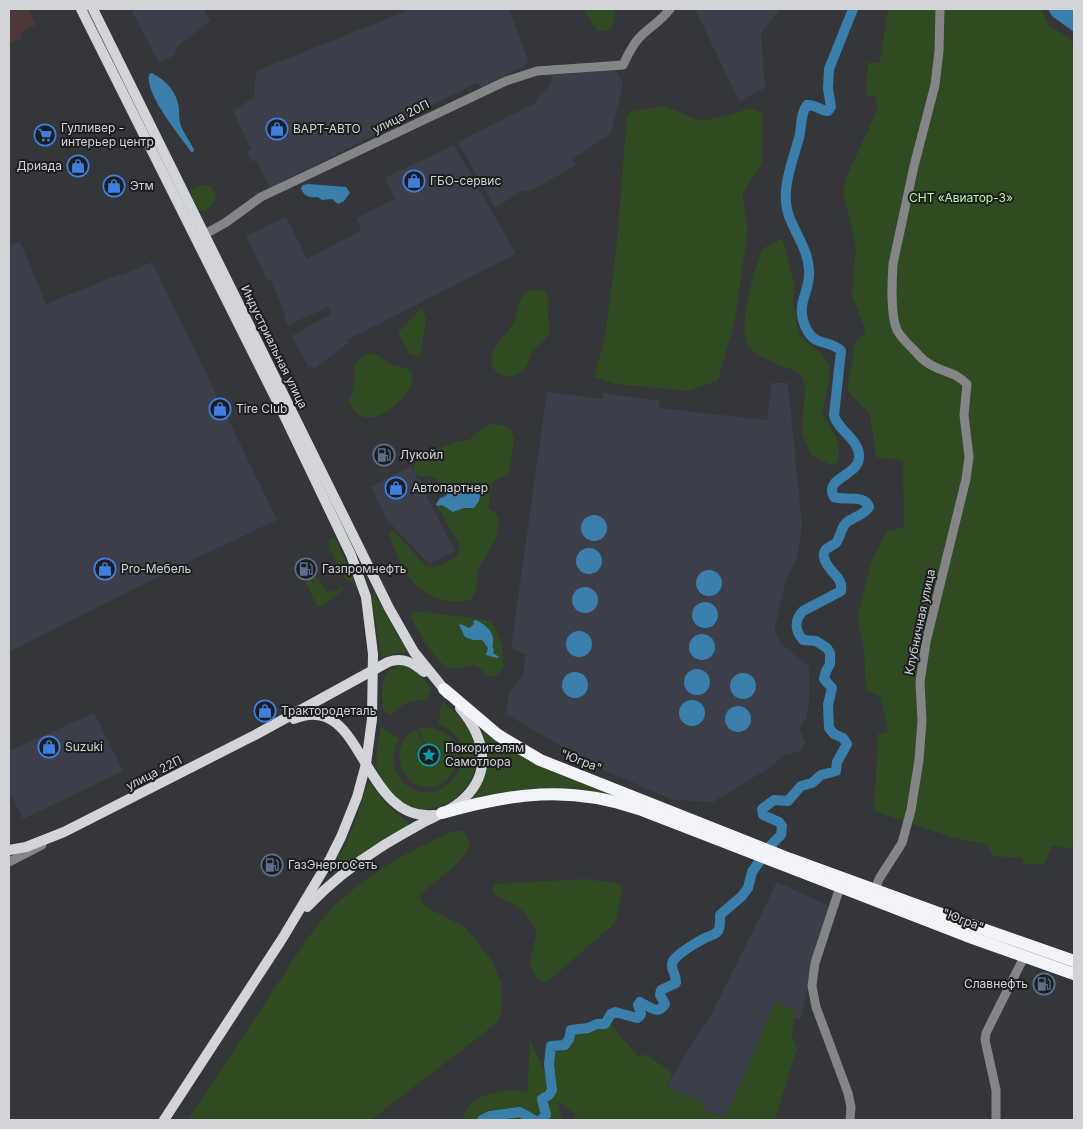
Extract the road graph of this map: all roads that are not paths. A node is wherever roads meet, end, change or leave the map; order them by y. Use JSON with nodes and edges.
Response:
{"nodes":[{"id":1,"x":82,"y":9,"type":"edge"},
{"id":2,"x":93,"y":9,"type":"edge"},
{"id":3,"x":670,"y":9,"type":"edge"},
{"id":4,"x":940,"y":9,"type":"edge"},
{"id":5,"x":205,"y":234,"type":"junction"},
{"id":6,"x":374,"y":670,"type":"junction"},
{"id":7,"x":444,"y":689,"type":"junction"},
{"id":8,"x":254,"y":736,"type":"junction"},
{"id":9,"x":366,"y":764,"type":"junction"},
{"id":10,"x":442,"y":813,"type":"junction"},
{"id":11,"x":64,"y":832,"type":"junction"},
{"id":12,"x":746,"y":846,"type":"junction"},
{"id":13,"x":9,"y":850,"type":"edge"},
{"id":14,"x":9,"y":862,"type":"edge"},
{"id":15,"x":789,"y":863,"type":"junction"},
{"id":16,"x":840,"y":887,"type":"junction"},
{"id":17,"x":875,"y":890,"type":"junction"},
{"id":18,"x":282,"y":939,"type":"junction"},
{"id":19,"x":1026,"y":951,"type":"junction"},
{"id":20,"x":1074,"y":961,"type":"edge"},
{"id":21,"x":1074,"y":974,"type":"edge"},
{"id":22,"x":164,"y":1120,"type":"edge"},
{"id":23,"x":850,"y":1120,"type":"edge"},
{"id":24,"x":996,"y":1120,"type":"edge"}],
"edges":[{"from":1,"to":6,"type":"main road","name":"Индустриальная улица"},
{"from":2,"to":5,"type":"main road","name":"Индустриальная улица"},
{"from":3,"to":5,"type":"street","name":"улица 20П"},
{"from":4,"to":17,"type":"street","name":"Клубничная улица"},
{"from":5,"to":7,"type":"main road","name":"Индустриальная улица"},
{"from":6,"to":7,"type":"main road"},
{"from":6,"to":8,"type":"main road","name":"улица 22П"},
{"from":6,"to":9,"type":"main road"},
{"from":7,"to":10,"type":"main road"},
{"from":7,"to":12,"type":"highway","name":"\"Югра\""},
{"from":8,"to":9,"type":"main road","name":"улица 22П"},
{"from":8,"to":11,"type":"main road","name":"улица 22П"},
{"from":9,"to":10,"type":"main road"},
{"from":9,"to":18,"type":"main road"},
{"from":10,"to":12,"type":"highway"},
{"from":10,"to":18,"type":"main road"},
{"from":11,"to":13,"type":"main road","name":"улица 22П"},
{"from":11,"to":14,"type":"street"},
{"from":12,"to":15,"type":"highway"},
{"from":15,"to":16,"type":"highway","name":"\"Югра\""},
{"from":15,"to":17,"type":"highway","name":"\"Югра\""},
{"from":16,"to":19,"type":"highway","name":"\"Югра\""},
{"from":16,"to":23,"type":"street"},
{"from":17,"to":19,"type":"highway","name":"\"Югра\""},
{"from":18,"to":22,"type":"main road"},
{"from":19,"to":20,"type":"highway","name":"\"Югра\""},
{"from":19,"to":21,"type":"highway","name":"\"Югра\""},
{"from":19,"to":24,"type":"street"}]}
